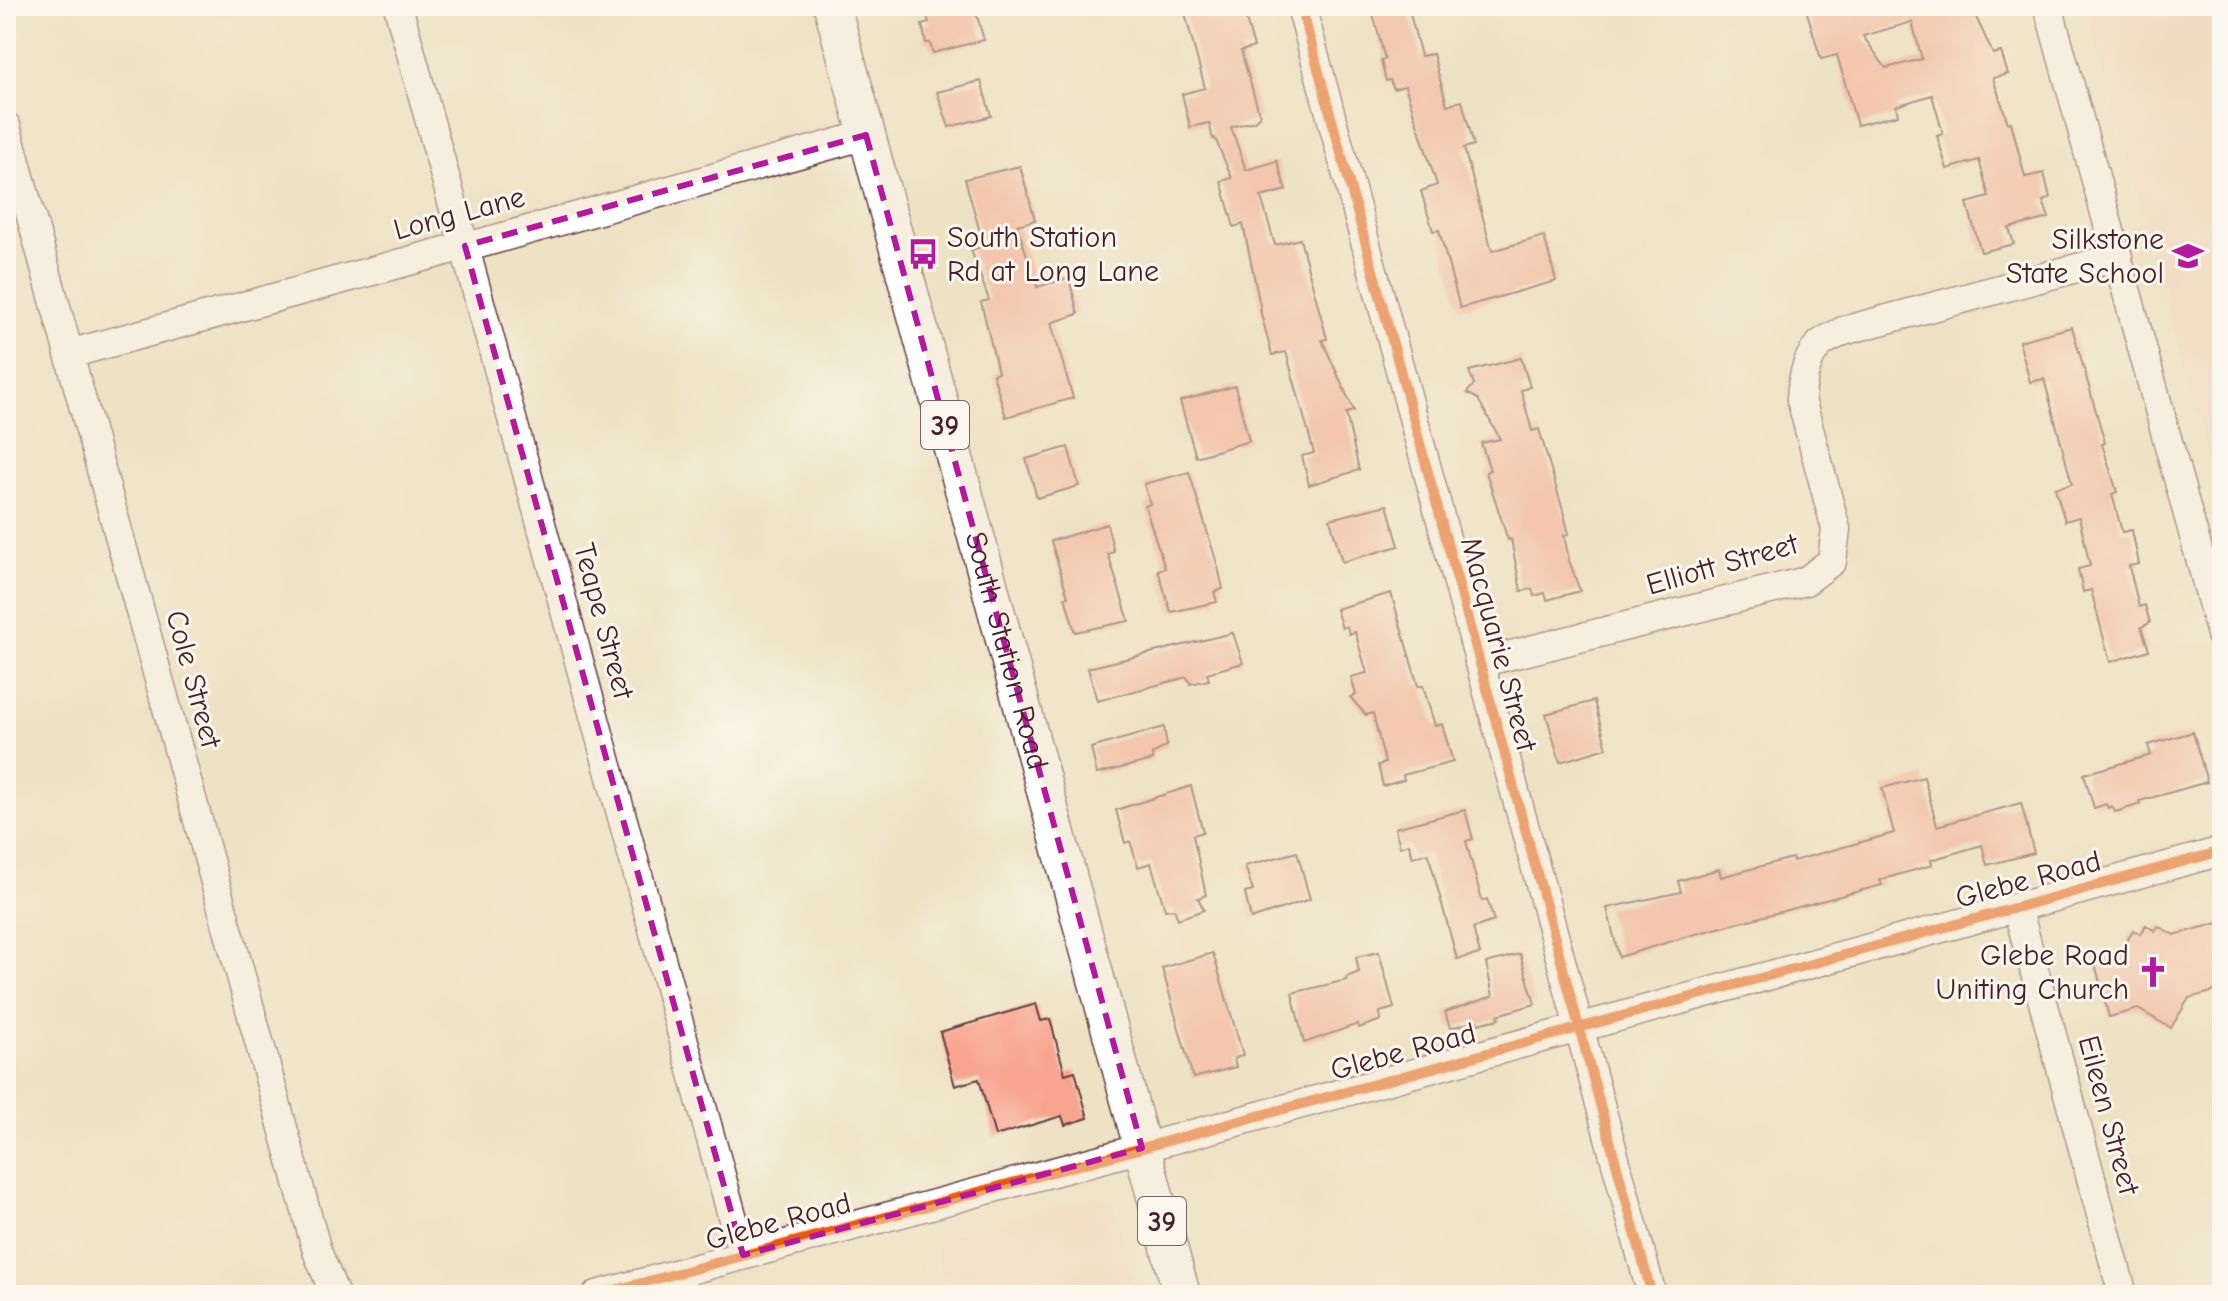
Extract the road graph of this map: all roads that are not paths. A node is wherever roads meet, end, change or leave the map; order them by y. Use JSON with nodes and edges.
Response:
{"nodes":[{"id":1,"x":398,"y":6,"type":"edge"},
{"id":2,"x":832,"y":6,"type":"edge"},
{"id":3,"x":1301,"y":6,"type":"edge"},
{"id":4,"x":2048,"y":6,"type":"edge"},
{"id":5,"x":6,"y":126,"type":"edge"},
{"id":6,"x":866,"y":135,"type":"junction"},
{"id":7,"x":465,"y":246,"type":"junction"},
{"id":8,"x":2118,"y":257,"type":"junction"},
{"id":9,"x":69,"y":354,"type":"junction"},
{"id":10,"x":2222,"y":638,"type":"edge"},
{"id":11,"x":1479,"y":663,"type":"junction"},
{"id":12,"x":2222,"y":851,"type":"edge"},
{"id":13,"x":2017,"y":907,"type":"junction"},
{"id":14,"x":1580,"y":1027,"type":"junction"},
{"id":15,"x":1142,"y":1148,"type":"junction"},
{"id":16,"x":317,"y":1251,"type":"junction"},
{"id":17,"x":743,"y":1255,"type":"junction"},
{"id":18,"x":315,"y":1295,"type":"edge"},
{"id":19,"x":335,"y":1295,"type":"edge"},
{"id":20,"x":597,"y":1295,"type":"edge"},
{"id":21,"x":1182,"y":1295,"type":"edge"},
{"id":22,"x":1652,"y":1295,"type":"edge"},
{"id":23,"x":2123,"y":1295,"type":"edge"}],
"edges":[{"from":1,"to":7,"type":"street","name":"Teape Street"},
{"from":2,"to":6,"type":"main road","name":"South Station Road","number":"39"},
{"from":3,"to":11,"type":"street","name":"Macquarie Street"},
{"from":4,"to":8,"type":"street"},
{"from":5,"to":9,"type":"street","name":"Cole Street"},
{"from":6,"to":7,"type":"street","name":"Long Lane"},
{"from":6,"to":15,"type":"main road","name":"South Station Road","number":"39"},
{"from":7,"to":9,"type":"street","name":"Long Lane"},
{"from":7,"to":17,"type":"street","name":"Teape Street"},
{"from":8,"to":10,"type":"street"},
{"from":8,"to":11,"type":"street","name":"Elliott Street"},
{"from":9,"to":16,"type":"street","name":"Cole Street"},
{"from":11,"to":14,"type":"street","name":"Macquarie Street"},
{"from":12,"to":13,"type":"street","name":"Glebe Road"},
{"from":13,"to":14,"type":"street","name":"Glebe Road"},
{"from":13,"to":23,"type":"street","name":"Eileen Street"},
{"from":14,"to":15,"type":"street","name":"Glebe Road"},
{"from":14,"to":22,"type":"street","name":"Macquarie Street"},
{"from":15,"to":17,"type":"street","name":"Glebe Road"},
{"from":15,"to":21,"type":"main road","name":"South Station Road","number":"39"},
{"from":16,"to":18,"type":"street","name":"Cole Street"},
{"from":16,"to":19,"type":"street","name":"Cole Street"},
{"from":17,"to":20,"type":"street","name":"Glebe Road"}]}
